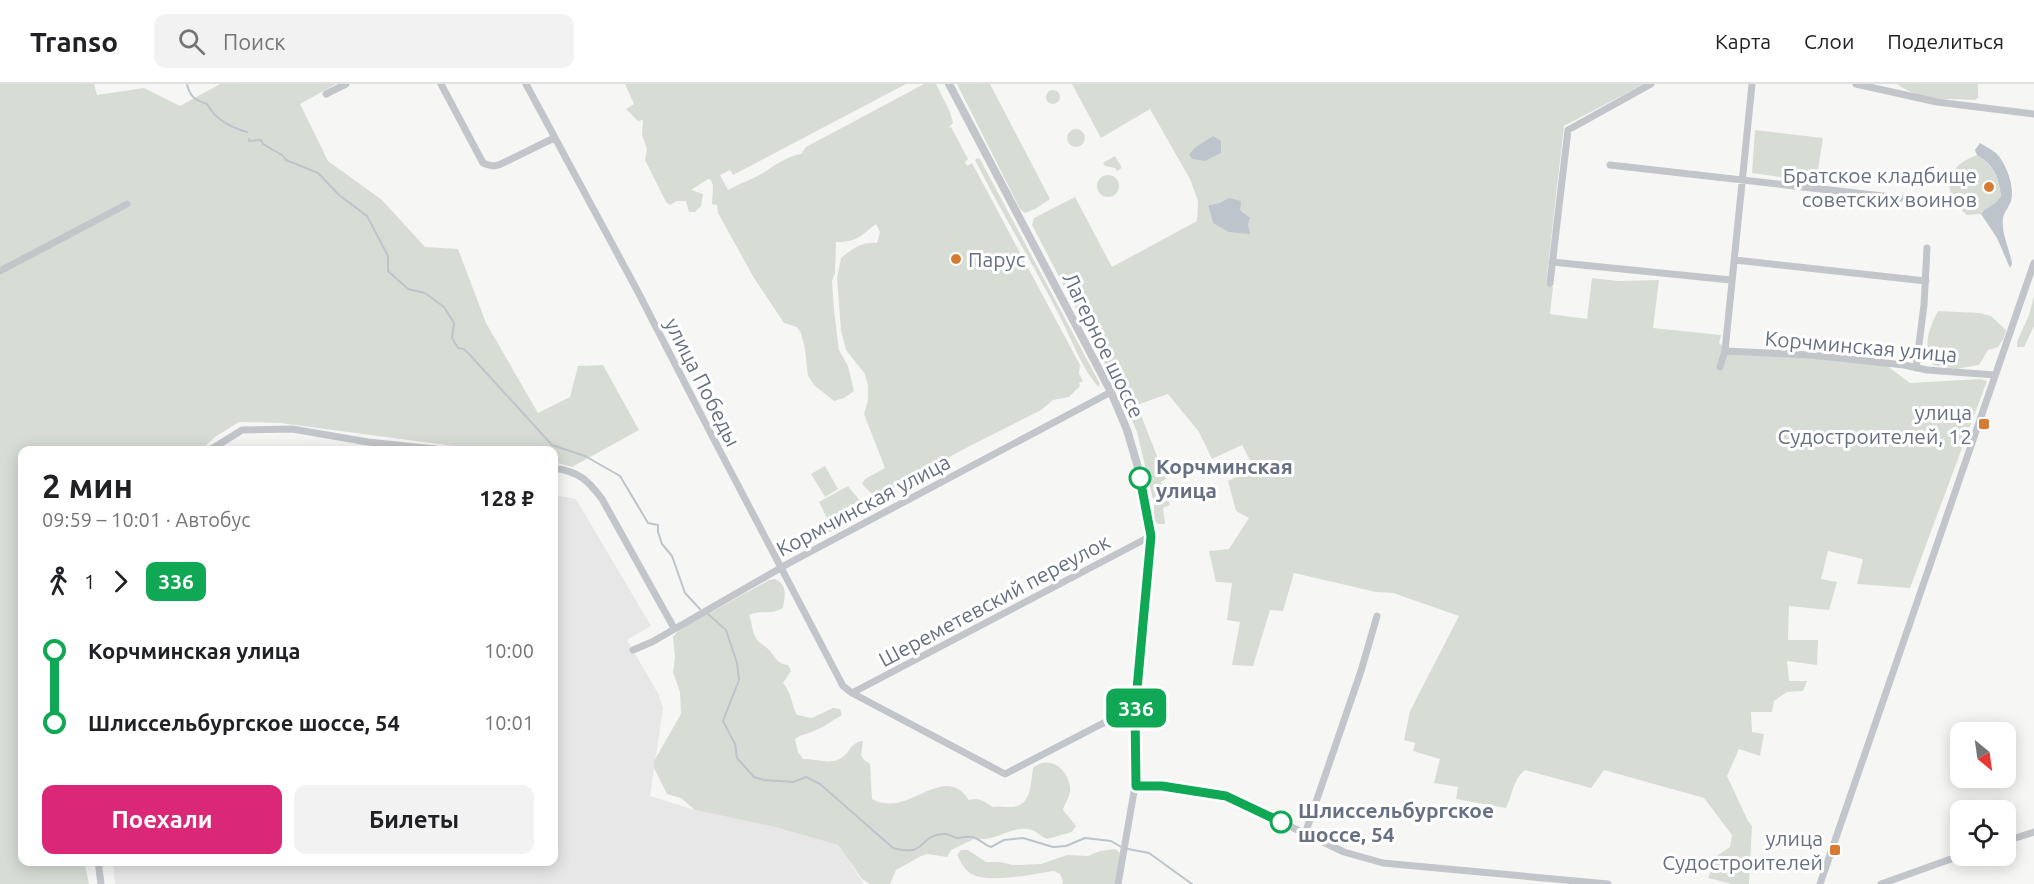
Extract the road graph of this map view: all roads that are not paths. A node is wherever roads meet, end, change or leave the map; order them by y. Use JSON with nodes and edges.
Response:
{"nodes":[{"id":1,"x":346,"y":84,"type":"edge"},
{"id":2,"x":441,"y":84,"type":"edge"},
{"id":3,"x":526,"y":84,"type":"edge"},
{"id":4,"x":949,"y":84,"type":"edge"},
{"id":5,"x":1651,"y":84,"type":"edge"},
{"id":6,"x":1752,"y":84,"type":"edge"},
{"id":7,"x":1856,"y":84,"type":"edge"},
{"id":8,"x":326,"y":94,"type":"dead end"},
{"id":9,"x":2034,"y":114,"type":"edge"},
{"id":10,"x":554,"y":138,"type":"junction"},
{"id":11,"x":1610,"y":165,"type":"dead end"},
{"id":12,"x":1742,"y":179,"type":"junction"},
{"id":13,"x":1900,"y":198,"type":"dead end"},
{"id":14,"x":127,"y":204,"type":"dead end"},
{"id":15,"x":1927,"y":248,"type":"dead end"},
{"id":16,"x":1735,"y":260,"type":"junction"},
{"id":17,"x":1552,"y":262,"type":"junction"},
{"id":18,"x":2034,"y":263,"type":"edge"},
{"id":19,"x":0,"y":271,"type":"edge"},
{"id":20,"x":1731,"y":280,"type":"junction"},
{"id":21,"x":1926,"y":281,"type":"junction"},
{"id":22,"x":1550,"y":283,"type":"dead end"},
{"id":23,"x":1725,"y":351,"type":"junction"},
{"id":24,"x":1720,"y":367,"type":"dead end"},
{"id":25,"x":1916,"y":368,"type":"junction"},
{"id":26,"x":1995,"y":375,"type":"junction"},
{"id":27,"x":1111,"y":392,"type":"junction"},
{"id":28,"x":217,"y":446,"type":"edge"},
{"id":29,"x":406,"y":446,"type":"edge"},
{"id":30,"x":558,"y":469,"type":"edge"},
{"id":31,"x":1151,"y":536,"type":"junction"},
{"id":32,"x":781,"y":568,"type":"junction"},
{"id":33,"x":1377,"y":616,"type":"dead end"},
{"id":34,"x":674,"y":628,"type":"junction"},
{"id":35,"x":633,"y":650,"type":"dead end"},
{"id":36,"x":852,"y":693,"type":"junction"},
{"id":37,"x":1135,"y":711,"type":"junction"},
{"id":38,"x":1136,"y":786,"type":"junction"},
{"id":39,"x":2034,"y":832,"type":"edge"},
{"id":40,"x":1305,"y":834,"type":"junction"},
{"id":41,"x":2016,"y":838,"type":"edge"},
{"id":42,"x":1950,"y":859,"type":"edge"},
{"id":43,"x":99,"y":866,"type":"edge"},
{"id":44,"x":101,"y":884,"type":"edge"},
{"id":45,"x":1118,"y":884,"type":"edge"},
{"id":46,"x":1608,"y":884,"type":"edge"},
{"id":47,"x":1820,"y":884,"type":"edge"},
{"id":48,"x":1881,"y":884,"type":"edge"}],
"edges":[{"from":1,"to":8,"type":"street"},
{"from":2,"to":10,"type":"street"},
{"from":3,"to":10,"type":"street","name":"улица Победы"},
{"from":4,"to":27,"type":"street","name":"Лагерное шоссе"},
{"from":5,"to":17,"type":"street"},
{"from":6,"to":12,"type":"street"},
{"from":7,"to":9,"type":"street"},
{"from":10,"to":32,"type":"street","name":"улица Победы"},
{"from":11,"to":12,"type":"street"},
{"from":12,"to":13,"type":"street"},
{"from":12,"to":16,"type":"street"},
{"from":14,"to":19,"type":"street"},
{"from":15,"to":21,"type":"street"},
{"from":16,"to":20,"type":"street"},
{"from":16,"to":21,"type":"street"},
{"from":17,"to":20,"type":"street"},
{"from":17,"to":22,"type":"street"},
{"from":18,"to":26,"type":"street"},
{"from":20,"to":23,"type":"street"},
{"from":21,"to":25,"type":"street"},
{"from":23,"to":24,"type":"street"},
{"from":23,"to":25,"type":"street","name":"Корчминская улица"},
{"from":25,"to":26,"type":"street","name":"Корчминская улица"},
{"from":26,"to":47,"type":"street"},
{"from":27,"to":31,"type":"street","name":"Лагерное шоссе"},
{"from":27,"to":32,"type":"street","name":"Кормчинская улица"},
{"from":28,"to":29,"type":"street"},
{"from":30,"to":34,"type":"street"},
{"from":31,"to":36,"type":"street","name":"Шереметевский переулок"},
{"from":31,"to":37,"type":"street","name":"Лагерное шоссе"},
{"from":32,"to":34,"type":"street","name":"Кормчинская улица"},
{"from":32,"to":36,"type":"street","name":"улица Победы"},
{"from":33,"to":40,"type":"street"},
{"from":34,"to":35,"type":"street","name":"Кормчинская улица"},
{"from":36,"to":37,"type":"street"},
{"from":37,"to":38,"type":"street","name":"Лагерное шоссе"},
{"from":38,"to":40,"type":"street"},
{"from":38,"to":45,"type":"street"},
{"from":39,"to":41,"type":"street"},
{"from":40,"to":46,"type":"street"},
{"from":42,"to":48,"type":"street"},
{"from":43,"to":44,"type":"street"}]}
